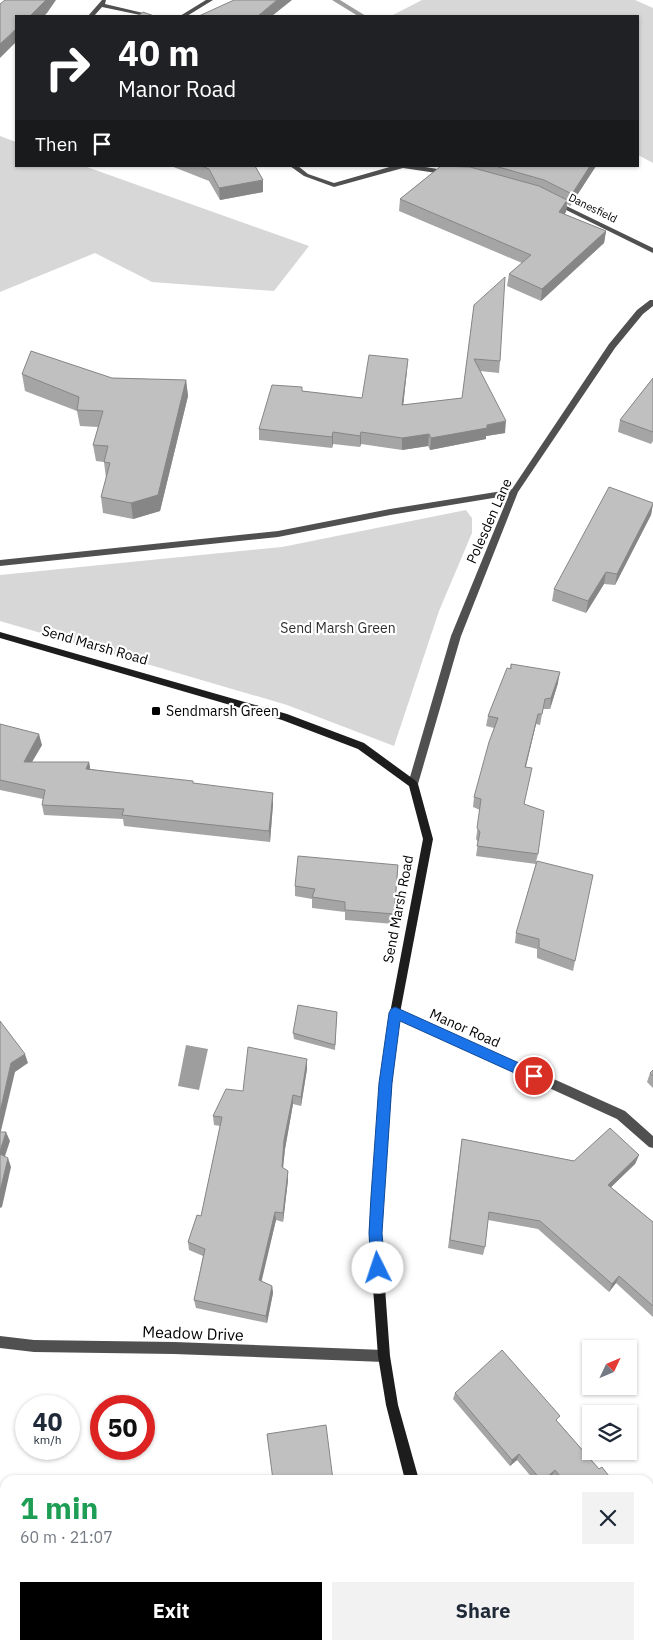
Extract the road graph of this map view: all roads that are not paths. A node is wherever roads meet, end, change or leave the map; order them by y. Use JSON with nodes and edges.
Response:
{"nodes":[{"id":1,"x":210,"y":0,"type":"edge"},
{"id":2,"x":103,"y":2,"type":"edge"},
{"id":3,"x":92,"y":15,"type":"edge"},
{"id":4,"x":149,"y":15,"type":"edge"},
{"id":5,"x":185,"y":15,"type":"edge"},
{"id":6,"x":294,"y":167,"type":"edge"},
{"id":7,"x":399,"y":167,"type":"edge"},
{"id":8,"x":410,"y":167,"type":"edge"},
{"id":9,"x":461,"y":174,"type":"edge"},
{"id":10,"x":548,"y":199,"type":"edge"},
{"id":11,"x":653,"y":251,"type":"edge"},
{"id":12,"x":653,"y":302,"type":"edge"},
{"id":13,"x":514,"y":492,"type":"junction"},
{"id":14,"x":0,"y":563,"type":"edge"},
{"id":15,"x":0,"y":635,"type":"edge"},
{"id":16,"x":413,"y":784,"type":"junction"},
{"id":17,"x":395,"y":1013,"type":"junction"},
{"id":18,"x":653,"y":1143,"type":"edge"},
{"id":19,"x":0,"y":1342,"type":"edge"},
{"id":20,"x":384,"y":1356,"type":"junction"},
{"id":21,"x":411,"y":1475,"type":"edge"}],
"edges":[{"from":1,"to":5,"type":"street"},
{"from":2,"to":3,"type":"street"},
{"from":2,"to":4,"type":"street"},
{"from":6,"to":7,"type":"street"},
{"from":8,"to":9,"type":"street"},
{"from":10,"to":11,"type":"street","name":"Danesfield"},
{"from":12,"to":13,"type":"street","name":"Polesden Lane"},
{"from":13,"to":14,"type":"street"},
{"from":13,"to":16,"type":"street","name":"Polesden Lane"},
{"from":15,"to":16,"type":"main road","name":"Send Marsh Road"},
{"from":16,"to":17,"type":"main road","name":"Send Marsh Road"},
{"from":17,"to":18,"type":"street","name":"Manor Road"},
{"from":17,"to":20,"type":"main road","name":"Send Marsh Road"},
{"from":19,"to":20,"type":"street","name":"Meadow Drive"},
{"from":20,"to":21,"type":"main road","name":"Send Marsh Road"}]}
